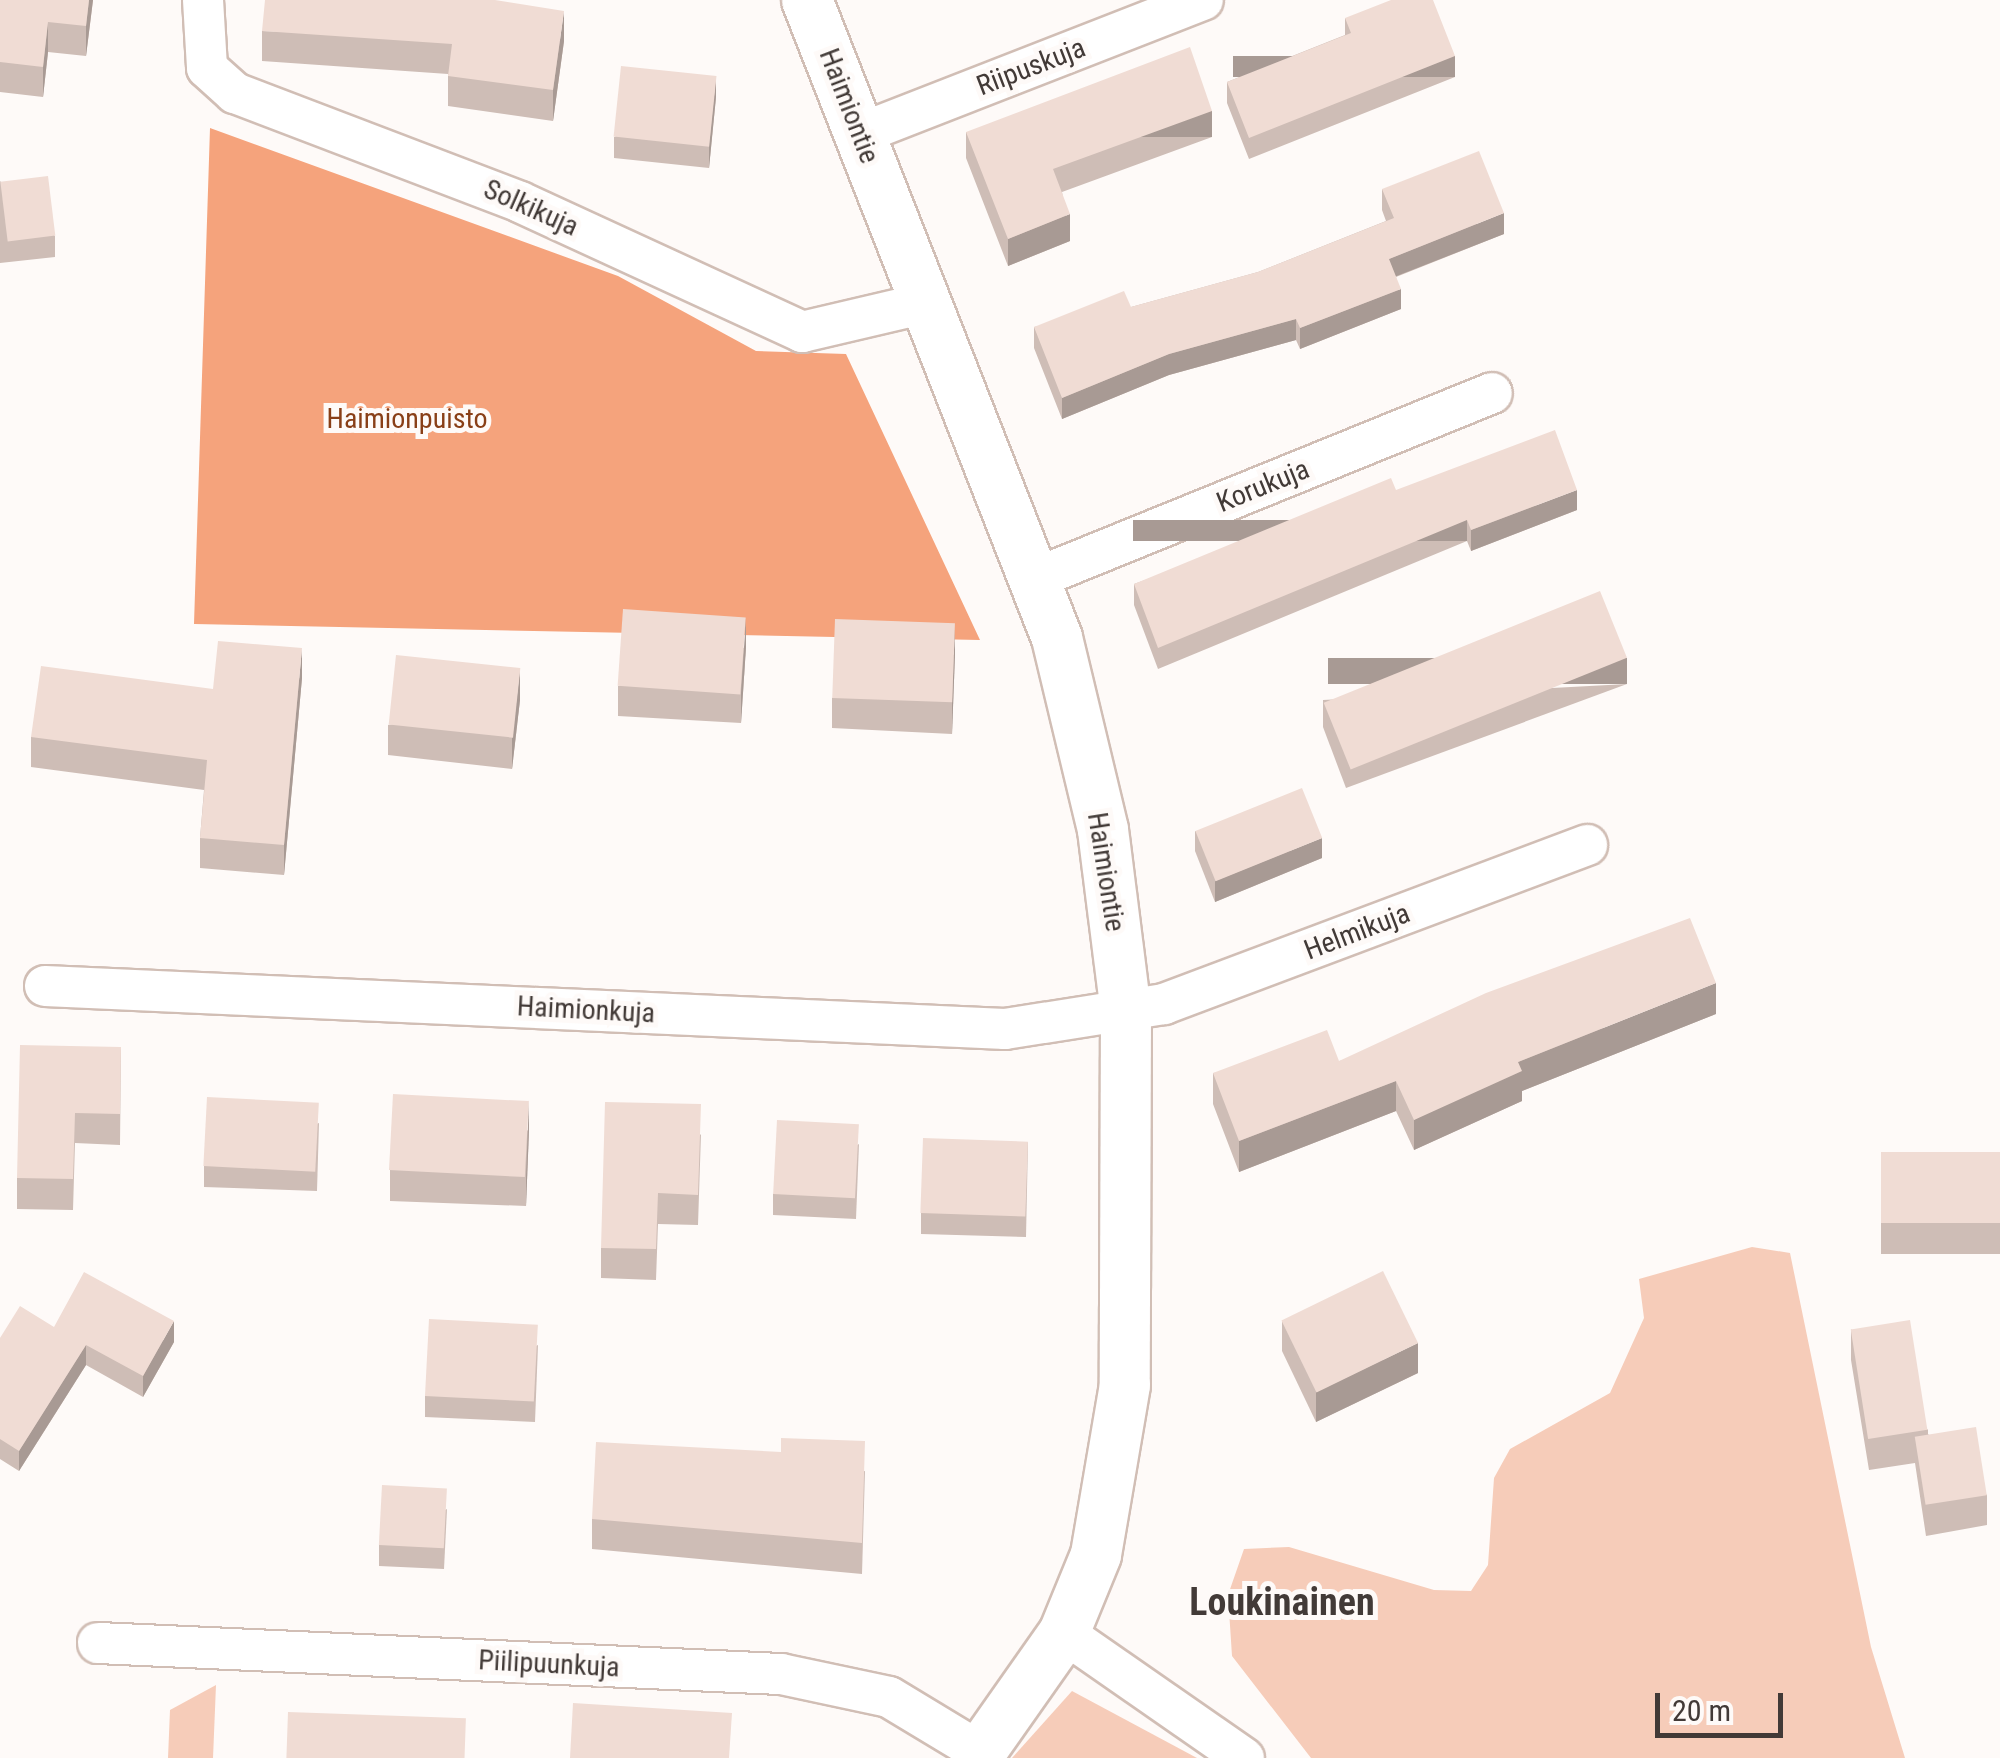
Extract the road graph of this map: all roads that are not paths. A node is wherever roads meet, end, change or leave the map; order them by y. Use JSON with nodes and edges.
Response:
{"nodes":[{"id":1,"x":203,"y":0,"type":"edge"},
{"id":2,"x":807,"y":0,"type":"edge"},
{"id":3,"x":1203,"y":0,"type":"edge"},
{"id":4,"x":860,"y":134,"type":"junction"},
{"id":5,"x":926,"y":303,"type":"junction"},
{"id":6,"x":1492,"y":393,"type":"dead end"},
{"id":7,"x":1034,"y":580,"type":"junction"},
{"id":8,"x":1587,"y":846,"type":"dead end"},
{"id":9,"x":45,"y":986,"type":"dead end"},
{"id":10,"x":1126,"y":1012,"type":"junction"},
{"id":11,"x":1064,"y":1633,"type":"junction"},
{"id":12,"x":98,"y":1643,"type":"dead end"},
{"id":13,"x":979,"y":1755,"type":"edge"},
{"id":14,"x":1244,"y":1758,"type":"edge"}],
"edges":[{"from":1,"to":5,"type":"street","name":"Solkikuja"},
{"from":2,"to":4,"type":"street","name":"Haimiontie"},
{"from":3,"to":4,"type":"street","name":"Riipuskuja"},
{"from":4,"to":5,"type":"street","name":"Haimiontie"},
{"from":5,"to":7,"type":"street","name":"Haimiontie"},
{"from":6,"to":7,"type":"street","name":"Korukuja"},
{"from":7,"to":10,"type":"street","name":"Haimiontie"},
{"from":8,"to":10,"type":"street","name":"Helmikuja"},
{"from":9,"to":10,"type":"street","name":"Haimionkuja"},
{"from":10,"to":11,"type":"street","name":"Haimiontie"},
{"from":11,"to":13,"type":"street","name":"Haimiontie"},
{"from":11,"to":14,"type":"street"},
{"from":12,"to":13,"type":"street","name":"Piilipuunkuja"}]}
